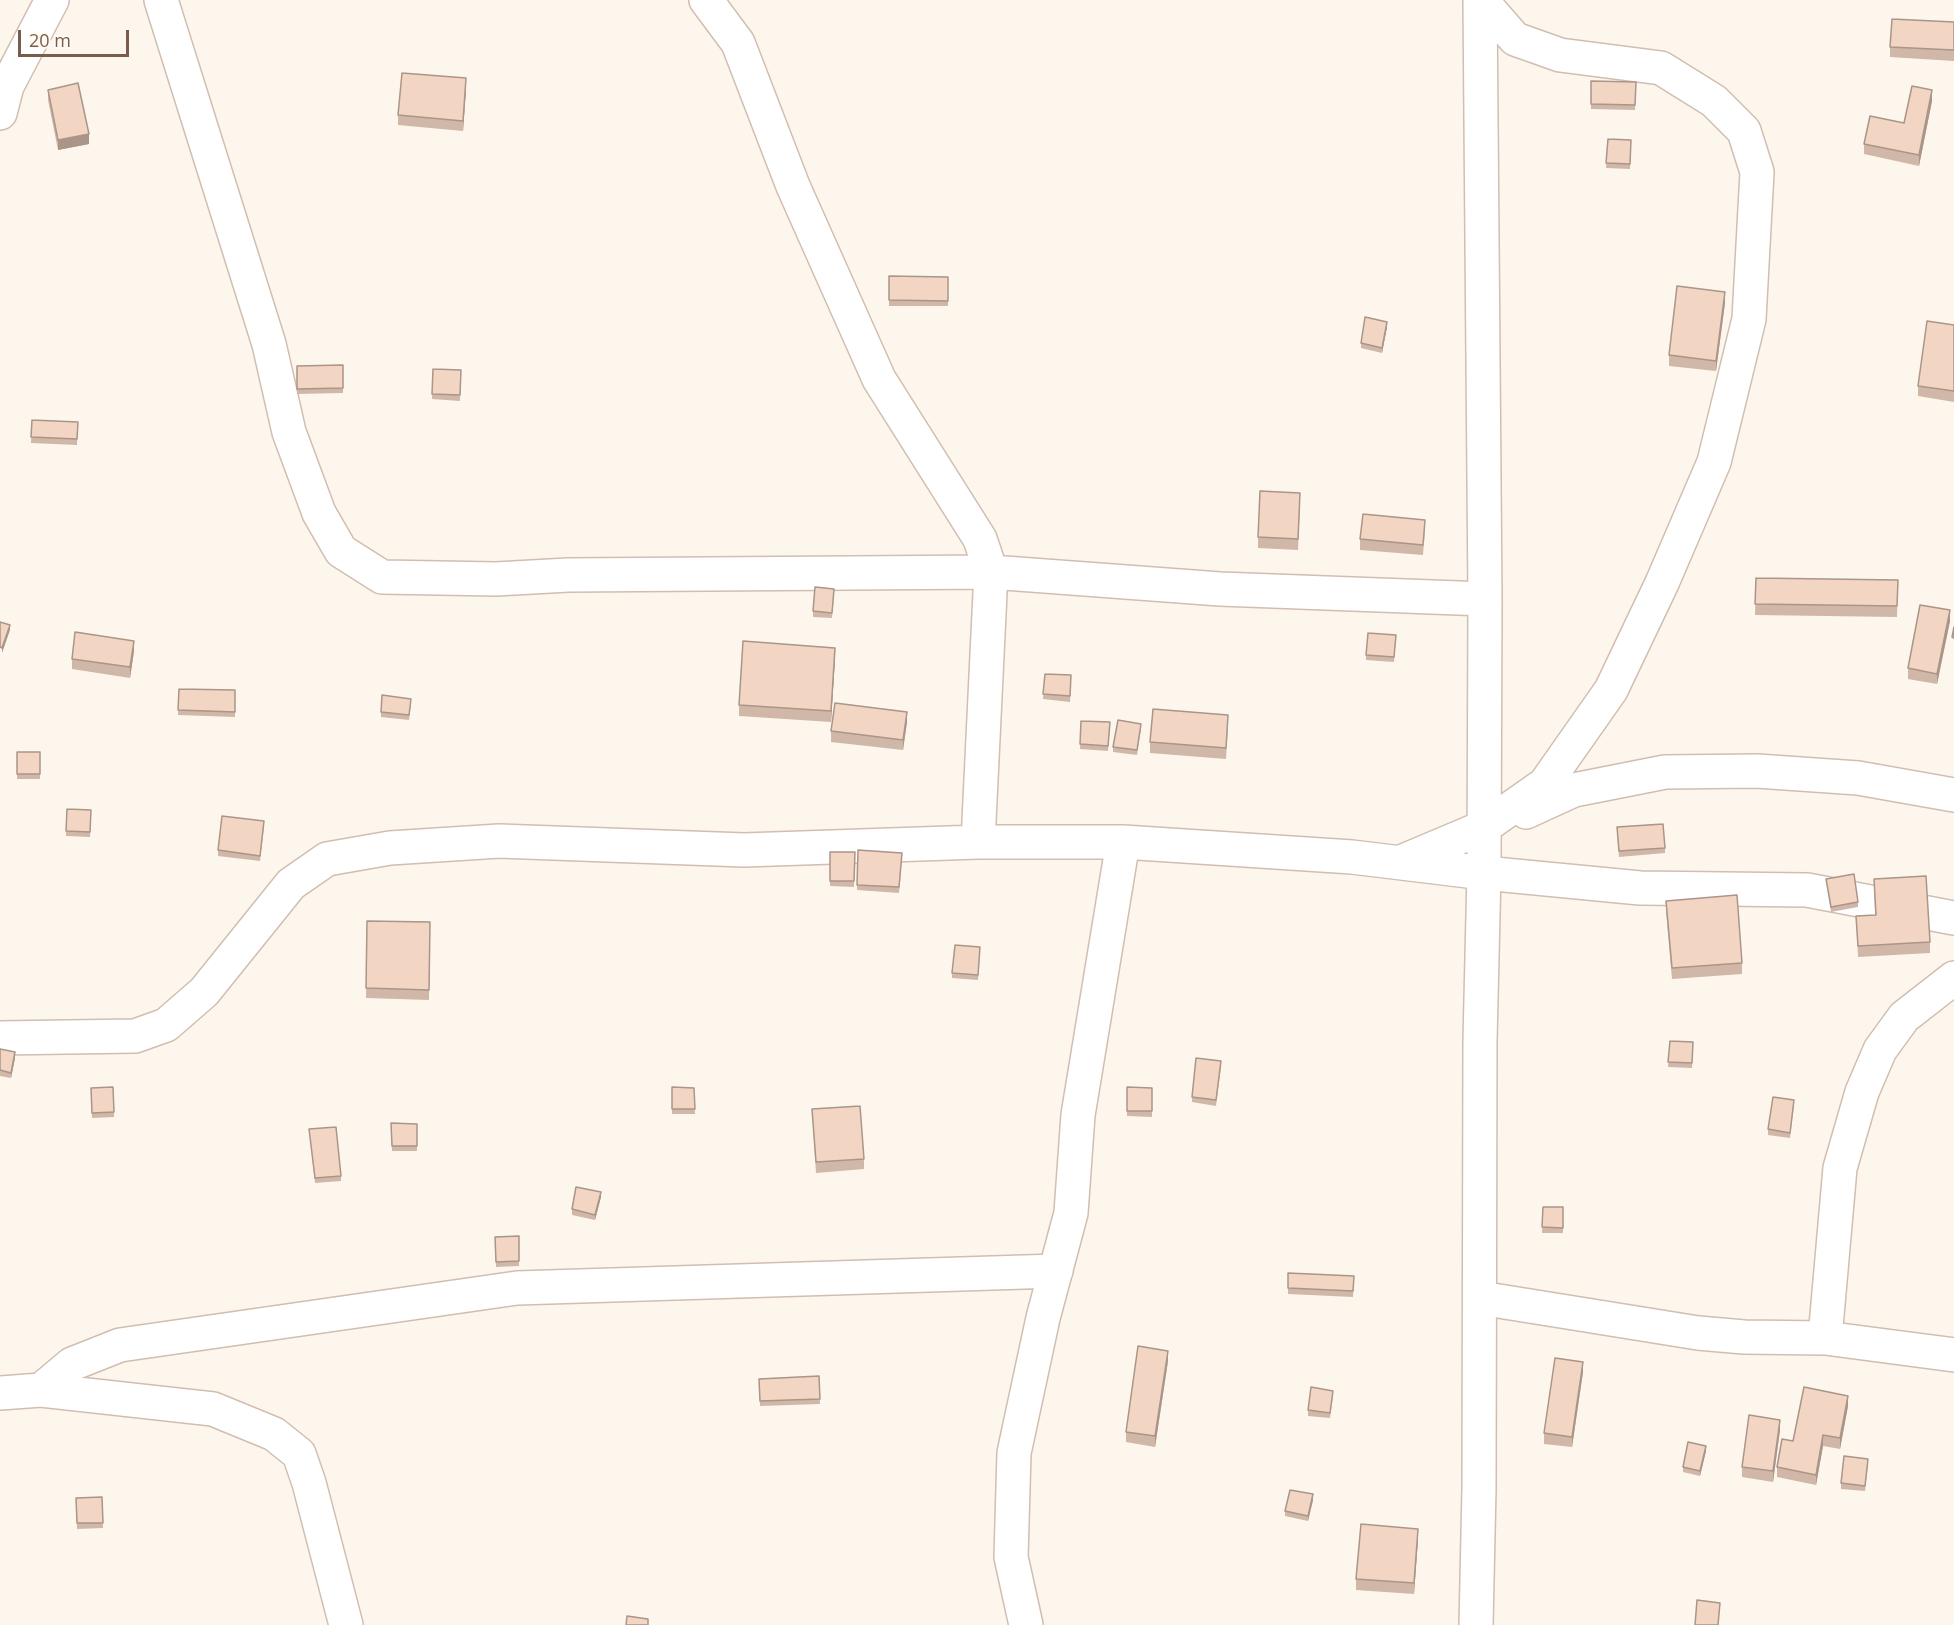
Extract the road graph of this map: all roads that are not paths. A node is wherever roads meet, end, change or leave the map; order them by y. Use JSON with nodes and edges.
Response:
{"nodes":[{"id":1,"x":52,"y":0,"type":"edge"},
{"id":2,"x":161,"y":0,"type":"edge"},
{"id":3,"x":705,"y":0,"type":"edge"},
{"id":4,"x":1480,"y":0,"type":"edge"},
{"id":5,"x":0,"y":113,"type":"edge"},
{"id":6,"x":992,"y":572,"type":"junction"},
{"id":7,"x":1485,"y":599,"type":"junction"},
{"id":8,"x":1954,"y":795,"type":"edge"},
{"id":9,"x":1484,"y":827,"type":"junction"},
{"id":10,"x":978,"y":842,"type":"junction"},
{"id":11,"x":1123,"y":842,"type":"junction"},
{"id":12,"x":1399,"y":862,"type":"junction"},
{"id":13,"x":1484,"y":873,"type":"junction"},
{"id":14,"x":1954,"y":918,"type":"edge"},
{"id":15,"x":1954,"y":978,"type":"edge"},
{"id":16,"x":0,"y":1038,"type":"edge"},
{"id":17,"x":1056,"y":1271,"type":"junction"},
{"id":18,"x":1480,"y":1298,"type":"junction"},
{"id":19,"x":1826,"y":1338,"type":"junction"},
{"id":20,"x":1954,"y":1355,"type":"edge"},
{"id":21,"x":42,"y":1390,"type":"junction"},
{"id":22,"x":0,"y":1394,"type":"edge"},
{"id":23,"x":346,"y":1625,"type":"edge"},
{"id":24,"x":1026,"y":1625,"type":"edge"},
{"id":25,"x":1476,"y":1625,"type":"edge"}],
"edges":[{"from":1,"to":5,"type":"street"},
{"from":2,"to":6,"type":"street"},
{"from":3,"to":6,"type":"street"},
{"from":4,"to":7,"type":"street"},
{"from":4,"to":9,"type":"street"},
{"from":6,"to":7,"type":"street"},
{"from":6,"to":10,"type":"street"},
{"from":7,"to":9,"type":"street"},
{"from":8,"to":9,"type":"street"},
{"from":9,"to":12,"type":"street"},
{"from":9,"to":13,"type":"street"},
{"from":10,"to":11,"type":"street"},
{"from":10,"to":16,"type":"street"},
{"from":11,"to":12,"type":"street"},
{"from":11,"to":17,"type":"street"},
{"from":12,"to":13,"type":"street"},
{"from":13,"to":14,"type":"street"},
{"from":13,"to":18,"type":"street"},
{"from":15,"to":19,"type":"street"},
{"from":17,"to":21,"type":"street"},
{"from":17,"to":24,"type":"street"},
{"from":18,"to":19,"type":"street"},
{"from":18,"to":25,"type":"street"},
{"from":19,"to":20,"type":"street"},
{"from":21,"to":22,"type":"street"},
{"from":21,"to":23,"type":"street"}]}
